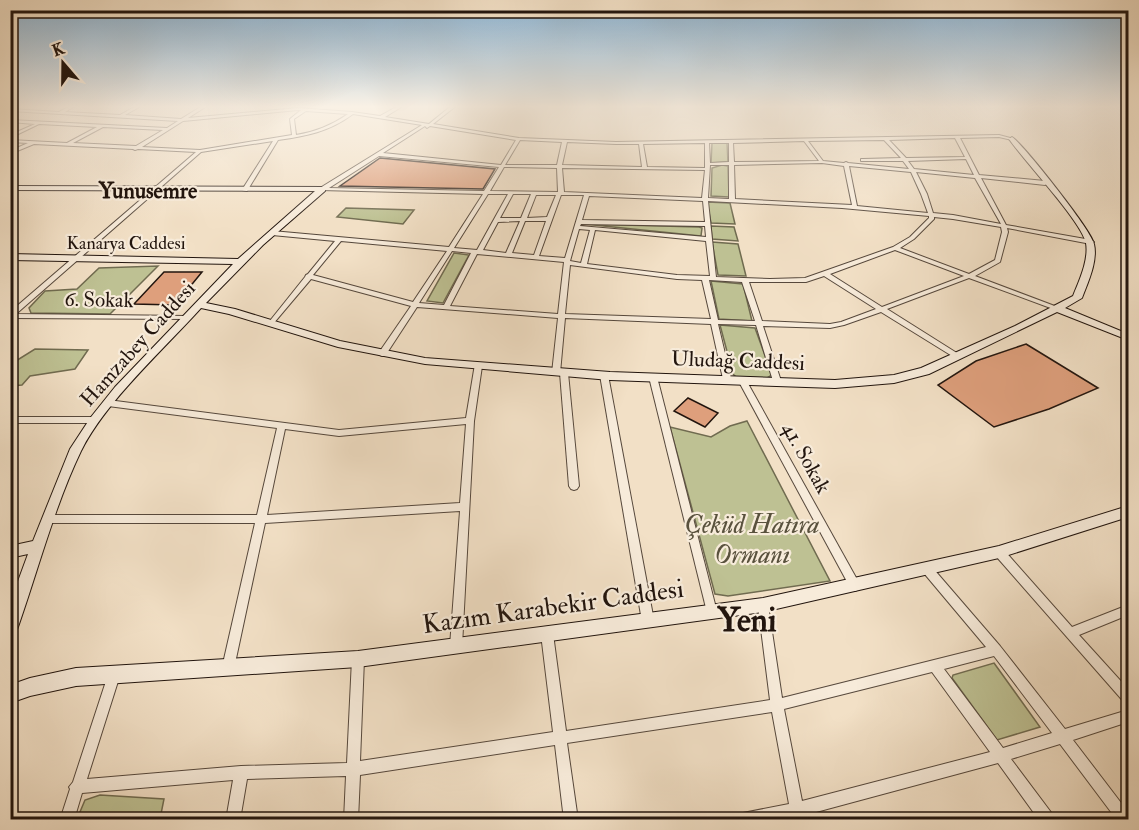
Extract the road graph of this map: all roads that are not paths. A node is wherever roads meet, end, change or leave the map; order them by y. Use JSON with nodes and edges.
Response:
{"nodes":[{"id":1,"x":27,"y":145,"type":"edge"},
{"id":2,"x":78,"y":145,"type":"edge"},
{"id":3,"x":141,"y":145,"type":"edge"},
{"id":4,"x":243,"y":145,"type":"edge"},
{"id":5,"x":273,"y":145,"type":"edge"},
{"id":6,"x":393,"y":145,"type":"edge"},
{"id":7,"x":515,"y":145,"type":"edge"},
{"id":8,"x":564,"y":145,"type":"edge"},
{"id":9,"x":641,"y":145,"type":"edge"},
{"id":10,"x":707,"y":145,"type":"edge"},
{"id":11,"x":731,"y":145,"type":"edge"},
{"id":12,"x":809,"y":145,"type":"edge"},
{"id":13,"x":892,"y":145,"type":"edge"},
{"id":14,"x":961,"y":145,"type":"edge"},
{"id":15,"x":1016,"y":145,"type":"edge"},
{"id":16,"x":134,"y":149,"type":"junction"},
{"id":17,"x":200,"y":151,"type":"junction"},
{"id":18,"x":10,"y":153,"type":"edge"},
{"id":19,"x":377,"y":154,"type":"junction"},
{"id":20,"x":968,"y":158,"type":"junction"},
{"id":21,"x":907,"y":159,"type":"junction"},
{"id":22,"x":822,"y":162,"type":"junction"},
{"id":23,"x":846,"y":163,"type":"junction"},
{"id":24,"x":732,"y":164,"type":"junction"},
{"id":25,"x":501,"y":165,"type":"junction"},
{"id":26,"x":707,"y":167,"type":"junction"},
{"id":27,"x":559,"y":168,"type":"junction"},
{"id":28,"x":645,"y":169,"type":"junction"},
{"id":29,"x":913,"y":170,"type":"junction"},
{"id":30,"x":976,"y":176,"type":"junction"},
{"id":31,"x":1045,"y":183,"type":"junction"},
{"id":32,"x":10,"y":188,"type":"edge"},
{"id":33,"x":156,"y":189,"type":"junction"},
{"id":34,"x":322,"y":189,"type":"junction"},
{"id":35,"x":245,"y":190,"type":"junction"},
{"id":36,"x":488,"y":191,"type":"junction"},
{"id":37,"x":512,"y":192,"type":"junction"},
{"id":38,"x":535,"y":192,"type":"junction"},
{"id":39,"x":560,"y":193,"type":"junction"},
{"id":40,"x":587,"y":194,"type":"junction"},
{"id":41,"x":705,"y":199,"type":"junction"},
{"id":42,"x":732,"y":200,"type":"junction"},
{"id":43,"x":855,"y":207,"type":"junction"},
{"id":44,"x":931,"y":214,"type":"junction"},
{"id":45,"x":550,"y":219,"type":"junction"},
{"id":46,"x":498,"y":220,"type":"junction"},
{"id":47,"x":524,"y":220,"type":"junction"},
{"id":48,"x":578,"y":224,"type":"junction"},
{"id":49,"x":707,"y":224,"type":"junction"},
{"id":50,"x":1004,"y":225,"type":"junction"},
{"id":51,"x":593,"y":229,"type":"junction"},
{"id":52,"x":272,"y":233,"type":"junction"},
{"id":53,"x":708,"y":239,"type":"junction"},
{"id":54,"x":339,"y":240,"type":"junction"},
{"id":55,"x":1091,"y":242,"type":"junction"},
{"id":56,"x":895,"y":248,"type":"junction"},
{"id":57,"x":449,"y":250,"type":"junction"},
{"id":58,"x":477,"y":252,"type":"junction"},
{"id":59,"x":508,"y":255,"type":"junction"},
{"id":60,"x":10,"y":257,"type":"edge"},
{"id":61,"x":536,"y":257,"type":"junction"},
{"id":62,"x":76,"y":260,"type":"junction"},
{"id":63,"x":242,"y":262,"type":"junction"},
{"id":64,"x":568,"y":262,"type":"junction"},
{"id":65,"x":584,"y":265,"type":"junction"},
{"id":66,"x":826,"y":274,"type":"junction"},
{"id":67,"x":308,"y":276,"type":"junction"},
{"id":68,"x":969,"y":276,"type":"junction"},
{"id":69,"x":709,"y":279,"type":"junction"},
{"id":70,"x":745,"y":280,"type":"junction"},
{"id":71,"x":199,"y":305,"type":"junction"},
{"id":72,"x":415,"y":305,"type":"junction"},
{"id":73,"x":446,"y":308,"type":"junction"},
{"id":74,"x":881,"y":309,"type":"junction"},
{"id":75,"x":1058,"y":309,"type":"junction"},
{"id":76,"x":11,"y":316,"type":"edge"},
{"id":77,"x":563,"y":316,"type":"junction"},
{"id":78,"x":187,"y":318,"type":"junction"},
{"id":79,"x":714,"y":322,"type":"junction"},
{"id":80,"x":271,"y":323,"type":"junction"},
{"id":81,"x":757,"y":324,"type":"junction"},
{"id":82,"x":1128,"y":337,"type":"edge"},
{"id":83,"x":382,"y":354,"type":"junction"},
{"id":84,"x":957,"y":357,"type":"junction"},
{"id":85,"x":478,"y":366,"type":"junction"},
{"id":86,"x":560,"y":373,"type":"junction"},
{"id":87,"x":604,"y":375,"type":"junction"},
{"id":88,"x":653,"y":377,"type":"junction"},
{"id":89,"x":727,"y":379,"type":"junction"},
{"id":90,"x":742,"y":380,"type":"junction"},
{"id":91,"x":777,"y":381,"type":"junction"},
{"id":92,"x":108,"y":403,"type":"junction"},
{"id":93,"x":10,"y":420,"type":"edge"},
{"id":94,"x":94,"y":420,"type":"junction"},
{"id":95,"x":470,"y":421,"type":"junction"},
{"id":96,"x":282,"y":425,"type":"junction"},
{"id":97,"x":574,"y":486,"type":"dead end"},
{"id":98,"x":464,"y":507,"type":"junction"},
{"id":99,"x":1128,"y":514,"type":"edge"},
{"id":100,"x":48,"y":519,"type":"junction"},
{"id":101,"x":262,"y":519,"type":"junction"},
{"id":102,"x":38,"y":546,"type":"junction"},
{"id":103,"x":10,"y":552,"type":"edge"},
{"id":104,"x":999,"y":552,"type":"junction"},
{"id":105,"x":927,"y":569,"type":"junction"},
{"id":106,"x":855,"y":586,"type":"junction"},
{"id":107,"x":763,"y":605,"type":"junction"},
{"id":108,"x":1128,"y":610,"type":"edge"},
{"id":109,"x":712,"y":612,"type":"junction"},
{"id":110,"x":648,"y":621,"type":"junction"},
{"id":111,"x":10,"y":627,"type":"edge"},
{"id":112,"x":1070,"y":633,"type":"junction"},
{"id":113,"x":547,"y":634,"type":"junction"},
{"id":114,"x":456,"y":646,"type":"junction"},
{"id":115,"x":996,"y":650,"type":"junction"},
{"id":116,"x":358,"y":659,"type":"junction"},
{"id":117,"x":935,"y":666,"type":"junction"},
{"id":118,"x":228,"y":668,"type":"junction"},
{"id":119,"x":114,"y":675,"type":"junction"},
{"id":120,"x":10,"y":694,"type":"edge"},
{"id":121,"x":1128,"y":698,"type":"edge"},
{"id":122,"x":777,"y":705,"type":"junction"},
{"id":123,"x":1128,"y":716,"type":"edge"},
{"id":124,"x":561,"y":736,"type":"junction"},
{"id":125,"x":1061,"y":737,"type":"junction"},
{"id":126,"x":1000,"y":756,"type":"junction"},
{"id":127,"x":353,"y":769,"type":"junction"},
{"id":128,"x":241,"y":773,"type":"junction"},
{"id":129,"x":76,"y":787,"type":"junction"},
{"id":130,"x":798,"y":815,"type":"edge"},
{"id":131,"x":779,"y":817,"type":"edge"},
{"id":132,"x":67,"y":819,"type":"edge"},
{"id":133,"x":233,"y":819,"type":"edge"},
{"id":134,"x":351,"y":819,"type":"edge"},
{"id":135,"x":571,"y":819,"type":"edge"},
{"id":136,"x":743,"y":819,"type":"edge"},
{"id":137,"x":1048,"y":819,"type":"edge"},
{"id":138,"x":1126,"y":819,"type":"edge"}],
"edges":[{"from":1,"to":18,"type":"street"},
{"from":2,"to":16,"type":"street"},
{"from":3,"to":16,"type":"street"},
{"from":4,"to":17,"type":"street"},
{"from":5,"to":35,"type":"street"},
{"from":6,"to":19,"type":"street"},
{"from":7,"to":25,"type":"street"},
{"from":8,"to":27,"type":"street"},
{"from":9,"to":28,"type":"street"},
{"from":10,"to":26,"type":"street"},
{"from":11,"to":24,"type":"street"},
{"from":12,"to":22,"type":"street"},
{"from":13,"to":21,"type":"street"},
{"from":14,"to":20,"type":"street"},
{"from":15,"to":31,"type":"street"},
{"from":16,"to":17,"type":"street"},
{"from":17,"to":33,"type":"street"},
{"from":19,"to":25,"type":"street"},
{"from":19,"to":34,"type":"street"},
{"from":20,"to":21,"type":"street"},
{"from":20,"to":30,"type":"street"},
{"from":21,"to":22,"type":"street"},
{"from":21,"to":29,"type":"street"},
{"from":22,"to":23,"type":"street"},
{"from":22,"to":24,"type":"street"},
{"from":23,"to":29,"type":"street"},
{"from":23,"to":43,"type":"street"},
{"from":24,"to":26,"type":"street"},
{"from":24,"to":42,"type":"street"},
{"from":25,"to":27,"type":"street"},
{"from":25,"to":36,"type":"street"},
{"from":26,"to":28,"type":"street"},
{"from":26,"to":41,"type":"street"},
{"from":27,"to":28,"type":"street"},
{"from":27,"to":39,"type":"street"},
{"from":29,"to":30,"type":"street"},
{"from":29,"to":44,"type":"street"},
{"from":30,"to":31,"type":"street"},
{"from":30,"to":50,"type":"street"},
{"from":31,"to":55,"type":"street"},
{"from":32,"to":33,"type":"street"},
{"from":33,"to":35,"type":"street"},
{"from":33,"to":62,"type":"street"},
{"from":34,"to":35,"type":"street"},
{"from":34,"to":36,"type":"street"},
{"from":34,"to":52,"type":"street","name":"Hamzabey Caddesi"},
{"from":36,"to":37,"type":"street"},
{"from":36,"to":57,"type":"street"},
{"from":37,"to":38,"type":"street"},
{"from":37,"to":46,"type":"street"},
{"from":38,"to":39,"type":"street"},
{"from":38,"to":47,"type":"street"},
{"from":39,"to":40,"type":"street"},
{"from":39,"to":45,"type":"street"},
{"from":40,"to":41,"type":"street"},
{"from":40,"to":48,"type":"street"},
{"from":41,"to":42,"type":"street"},
{"from":41,"to":49,"type":"street"},
{"from":42,"to":43,"type":"street"},
{"from":43,"to":44,"type":"street"},
{"from":44,"to":50,"type":"street"},
{"from":44,"to":56,"type":"street"},
{"from":45,"to":47,"type":"street"},
{"from":45,"to":61,"type":"street"},
{"from":46,"to":47,"type":"street"},
{"from":46,"to":58,"type":"street"},
{"from":47,"to":59,"type":"street"},
{"from":48,"to":49,"type":"street"},
{"from":48,"to":51,"type":"street"},
{"from":48,"to":64,"type":"street"},
{"from":49,"to":53,"type":"street"},
{"from":50,"to":55,"type":"street"},
{"from":50,"to":68,"type":"street"},
{"from":51,"to":53,"type":"street"},
{"from":51,"to":65,"type":"street"},
{"from":52,"to":54,"type":"street"},
{"from":52,"to":63,"type":"street","name":"Hamzabey Caddesi"},
{"from":53,"to":69,"type":"street"},
{"from":54,"to":57,"type":"street"},
{"from":54,"to":67,"type":"street"},
{"from":55,"to":75,"type":"street","name":"Uludağ Caddesi"},
{"from":56,"to":66,"type":"street"},
{"from":56,"to":68,"type":"street"},
{"from":57,"to":58,"type":"street"},
{"from":57,"to":72,"type":"street"},
{"from":58,"to":59,"type":"street"},
{"from":58,"to":73,"type":"street"},
{"from":59,"to":61,"type":"street"},
{"from":60,"to":62,"type":"street","name":"Kanarya Caddesi"},
{"from":61,"to":64,"type":"street"},
{"from":62,"to":63,"type":"street","name":"Kanarya Caddesi"},
{"from":62,"to":76,"type":"street"},
{"from":63,"to":71,"type":"street","name":"Hamzabey Caddesi"},
{"from":64,"to":65,"type":"street"},
{"from":64,"to":77,"type":"street"},
{"from":65,"to":69,"type":"street"},
{"from":66,"to":70,"type":"street"},
{"from":66,"to":74,"type":"street"},
{"from":67,"to":72,"type":"street"},
{"from":67,"to":80,"type":"street"},
{"from":68,"to":74,"type":"street"},
{"from":68,"to":75,"type":"street"},
{"from":69,"to":70,"type":"street"},
{"from":69,"to":79,"type":"street"},
{"from":70,"to":81,"type":"street"},
{"from":71,"to":78,"type":"street","name":"Hamzabey Caddesi"},
{"from":71,"to":80,"type":"street","name":"Uludağ Caddesi"},
{"from":72,"to":73,"type":"street"},
{"from":72,"to":83,"type":"street"},
{"from":73,"to":77,"type":"street"},
{"from":74,"to":81,"type":"street"},
{"from":74,"to":84,"type":"street"},
{"from":75,"to":82,"type":"street"},
{"from":75,"to":84,"type":"street","name":"Uludağ Caddesi"},
{"from":76,"to":78,"type":"street","name":"6. Sokak"},
{"from":77,"to":79,"type":"street"},
{"from":77,"to":86,"type":"street"},
{"from":78,"to":92,"type":"street","name":"Hamzabey Caddesi"},
{"from":79,"to":81,"type":"street"},
{"from":79,"to":89,"type":"street"},
{"from":80,"to":83,"type":"street","name":"Uludağ Caddesi"},
{"from":81,"to":91,"type":"street"},
{"from":83,"to":85,"type":"street","name":"Uludağ Caddesi"},
{"from":84,"to":91,"type":"street","name":"Uludağ Caddesi"},
{"from":85,"to":86,"type":"street","name":"Uludağ Caddesi"},
{"from":85,"to":95,"type":"street"},
{"from":86,"to":87,"type":"street","name":"Uludağ Caddesi"},
{"from":86,"to":97,"type":"street"},
{"from":87,"to":88,"type":"street","name":"Uludağ Caddesi"},
{"from":87,"to":110,"type":"street"},
{"from":88,"to":89,"type":"street","name":"Uludağ Caddesi"},
{"from":88,"to":109,"type":"street"},
{"from":89,"to":90,"type":"street","name":"Uludağ Caddesi"},
{"from":90,"to":91,"type":"street","name":"Uludağ Caddesi"},
{"from":90,"to":106,"type":"street","name":"41. Sokak"},
{"from":92,"to":94,"type":"street","name":"Hamzabey Caddesi"},
{"from":92,"to":96,"type":"street"},
{"from":93,"to":94,"type":"street"},
{"from":94,"to":100,"type":"street","name":"Hamzabey Caddesi"},
{"from":95,"to":96,"type":"street"},
{"from":95,"to":98,"type":"street"},
{"from":96,"to":101,"type":"street"},
{"from":98,"to":101,"type":"street"},
{"from":98,"to":114,"type":"street"},
{"from":99,"to":104,"type":"street","name":"Kazım Karabekir Caddesi"},
{"from":100,"to":101,"type":"street"},
{"from":100,"to":102,"type":"street","name":"Hamzabey Caddesi"},
{"from":101,"to":118,"type":"street"},
{"from":102,"to":103,"type":"street"},
{"from":102,"to":111,"type":"street","name":"Hamzabey Caddesi"},
{"from":104,"to":105,"type":"street","name":"Kazım Karabekir Caddesi"},
{"from":104,"to":112,"type":"street"},
{"from":105,"to":106,"type":"street","name":"Kazım Karabekir Caddesi"},
{"from":105,"to":115,"type":"street"},
{"from":106,"to":107,"type":"street","name":"Kazım Karabekir Caddesi"},
{"from":107,"to":109,"type":"street","name":"Kazım Karabekir Caddesi"},
{"from":107,"to":122,"type":"street"},
{"from":108,"to":112,"type":"street"},
{"from":109,"to":110,"type":"street","name":"Kazım Karabekir Caddesi"},
{"from":110,"to":113,"type":"street","name":"Kazım Karabekir Caddesi"},
{"from":112,"to":121,"type":"street"},
{"from":113,"to":114,"type":"street","name":"Kazım Karabekir Caddesi"},
{"from":113,"to":124,"type":"street"},
{"from":114,"to":116,"type":"street","name":"Kazım Karabekir Caddesi"},
{"from":115,"to":117,"type":"street"},
{"from":115,"to":125,"type":"street"},
{"from":116,"to":118,"type":"street","name":"Kazım Karabekir Caddesi"},
{"from":116,"to":127,"type":"street"},
{"from":117,"to":122,"type":"street"},
{"from":117,"to":126,"type":"street"},
{"from":118,"to":119,"type":"street","name":"Kazım Karabekir Caddesi"},
{"from":119,"to":120,"type":"street","name":"Kazım Karabekir Caddesi"},
{"from":119,"to":129,"type":"street"},
{"from":122,"to":124,"type":"street"},
{"from":122,"to":130,"type":"street"},
{"from":123,"to":125,"type":"street"},
{"from":124,"to":127,"type":"street"},
{"from":124,"to":135,"type":"street"},
{"from":125,"to":126,"type":"street"},
{"from":125,"to":138,"type":"street"},
{"from":126,"to":130,"type":"street"},
{"from":126,"to":137,"type":"street"},
{"from":127,"to":128,"type":"street"},
{"from":127,"to":134,"type":"street"},
{"from":128,"to":129,"type":"street"},
{"from":128,"to":133,"type":"street"},
{"from":129,"to":132,"type":"street"},
{"from":130,"to":131,"type":"street"},
{"from":131,"to":136,"type":"street"}]}
